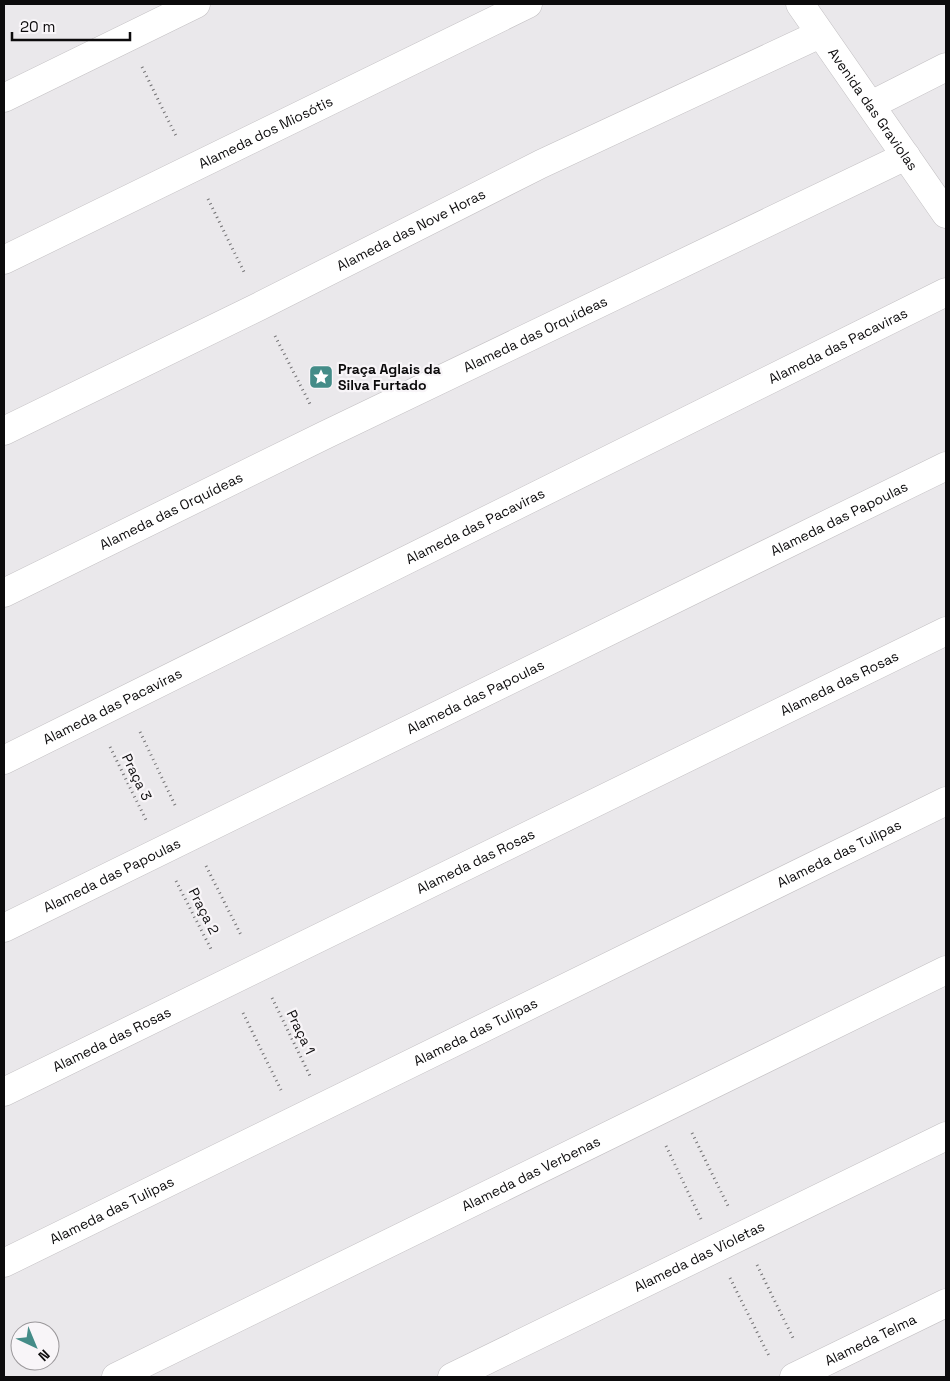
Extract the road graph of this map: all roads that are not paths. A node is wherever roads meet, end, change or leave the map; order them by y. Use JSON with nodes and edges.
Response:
{"nodes":[{"id":1,"x":196,"y":4,"type":"edge"},
{"id":2,"x":528,"y":4,"type":"edge"},
{"id":3,"x":800,"y":4,"type":"edge"},
{"id":4,"x":820,"y":34,"type":"junction"},
{"id":5,"x":946,"y":67,"type":"edge"},
{"id":6,"x":4,"y":98,"type":"edge"},
{"id":7,"x":871,"y":106,"type":"junction"},
{"id":8,"x":906,"y":156,"type":"junction"},
{"id":9,"x":946,"y":214,"type":"edge"},
{"id":10,"x":4,"y":260,"type":"edge"},
{"id":11,"x":946,"y":292,"type":"edge"},
{"id":12,"x":4,"y":431,"type":"edge"},
{"id":13,"x":946,"y":466,"type":"edge"},
{"id":14,"x":4,"y":593,"type":"edge"},
{"id":15,"x":946,"y":631,"type":"edge"},
{"id":16,"x":4,"y":760,"type":"edge"},
{"id":17,"x":946,"y":801,"type":"edge"},
{"id":18,"x":4,"y":928,"type":"edge"},
{"id":19,"x":946,"y":970,"type":"edge"},
{"id":20,"x":4,"y":1092,"type":"edge"},
{"id":21,"x":946,"y":1136,"type":"edge"},
{"id":22,"x":4,"y":1263,"type":"edge"},
{"id":23,"x":946,"y":1303,"type":"edge"},
{"id":24,"x":116,"y":1377,"type":"edge"},
{"id":25,"x":452,"y":1377,"type":"edge"},
{"id":26,"x":794,"y":1377,"type":"edge"}],
"edges":[{"from":1,"to":6,"type":"street"},
{"from":2,"to":10,"type":"street","name":"Alameda dos Miosótis"},
{"from":3,"to":4,"type":"street","name":"Avenida das Graviolas"},
{"from":4,"to":7,"type":"street","name":"Avenida das Graviolas"},
{"from":4,"to":12,"type":"street","name":"Alameda das Nove Horas"},
{"from":5,"to":7,"type":"street"},
{"from":7,"to":8,"type":"street","name":"Avenida das Graviolas"},
{"from":8,"to":9,"type":"street","name":"Avenida das Graviolas"},
{"from":8,"to":14,"type":"street","name":"Alameda das Orquídeas"},
{"from":11,"to":16,"type":"street","name":"Alameda das Pacaviras"},
{"from":13,"to":18,"type":"street","name":"Alameda das Papoulas"},
{"from":15,"to":20,"type":"street","name":"Alameda das Rosas"},
{"from":17,"to":22,"type":"street","name":"Alameda das Tulipas"},
{"from":19,"to":24,"type":"street","name":"Alameda das Verbenas"},
{"from":21,"to":25,"type":"street","name":"Alameda das Violetas"},
{"from":23,"to":26,"type":"street","name":"Alameda Telma"}]}
